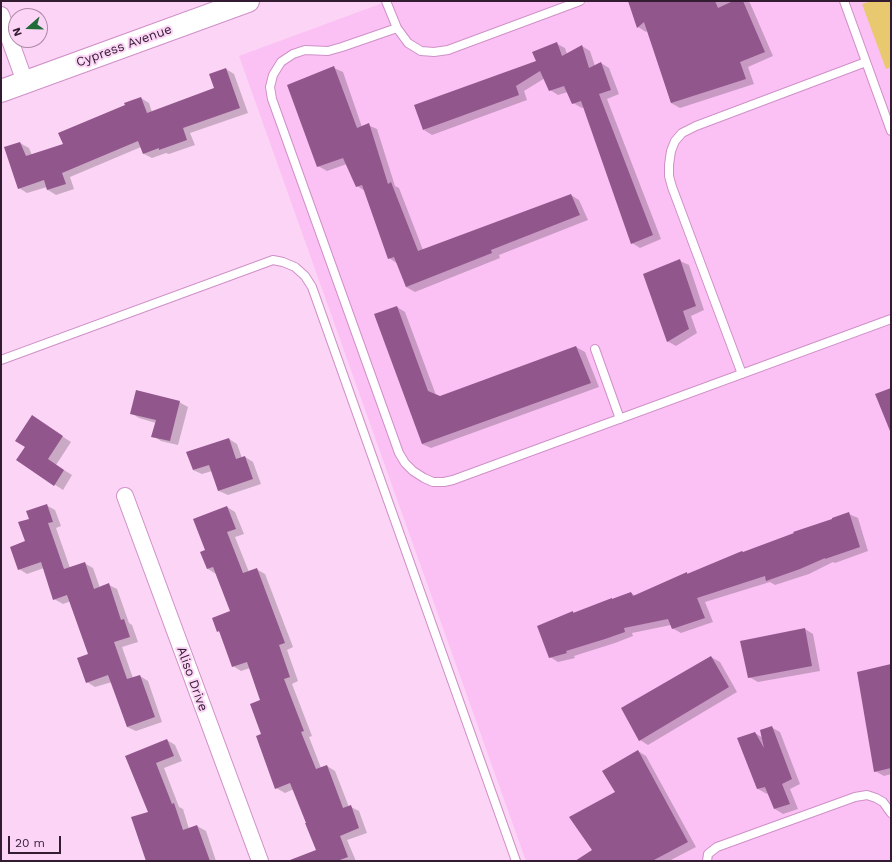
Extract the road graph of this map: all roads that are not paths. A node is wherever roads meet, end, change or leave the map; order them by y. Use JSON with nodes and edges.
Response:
{"nodes":[{"id":1,"x":248,"y":1,"type":"edge"},
{"id":2,"x":386,"y":1,"type":"edge"},
{"id":3,"x":580,"y":1,"type":"edge"},
{"id":4,"x":844,"y":1,"type":"edge"},
{"id":5,"x":1,"y":15,"type":"edge"},
{"id":6,"x":397,"y":28,"type":"junction"},
{"id":7,"x":866,"y":62,"type":"junction"},
{"id":8,"x":25,"y":82,"type":"junction"},
{"id":9,"x":1,"y":91,"type":"edge"},
{"id":10,"x":891,"y":131,"type":"edge"},
{"id":11,"x":891,"y":319,"type":"edge"},
{"id":12,"x":595,"y":348,"type":"dead end"},
{"id":13,"x":1,"y":360,"type":"edge"},
{"id":14,"x":742,"y":374,"type":"junction"},
{"id":15,"x":620,"y":419,"type":"junction"},
{"id":16,"x":125,"y":496,"type":"dead end"},
{"id":17,"x":891,"y":813,"type":"edge"},
{"id":18,"x":260,"y":861,"type":"edge"},
{"id":19,"x":516,"y":861,"type":"edge"},
{"id":20,"x":707,"y":861,"type":"edge"}],
"edges":[{"from":1,"to":8,"type":"street","name":"Cypress Avenue"},
{"from":2,"to":6,"type":"lane"},
{"from":3,"to":6,"type":"lane"},
{"from":4,"to":7,"type":"lane"},
{"from":5,"to":8,"type":"street"},
{"from":6,"to":15,"type":"lane"},
{"from":7,"to":10,"type":"lane"},
{"from":7,"to":14,"type":"lane"},
{"from":8,"to":9,"type":"street","name":"Cypress Avenue"},
{"from":11,"to":14,"type":"lane"},
{"from":12,"to":15,"type":"lane"},
{"from":13,"to":19,"type":"lane"},
{"from":14,"to":15,"type":"lane"},
{"from":16,"to":18,"type":"street","name":"Aliso Drive"},
{"from":17,"to":20,"type":"lane"}]}
